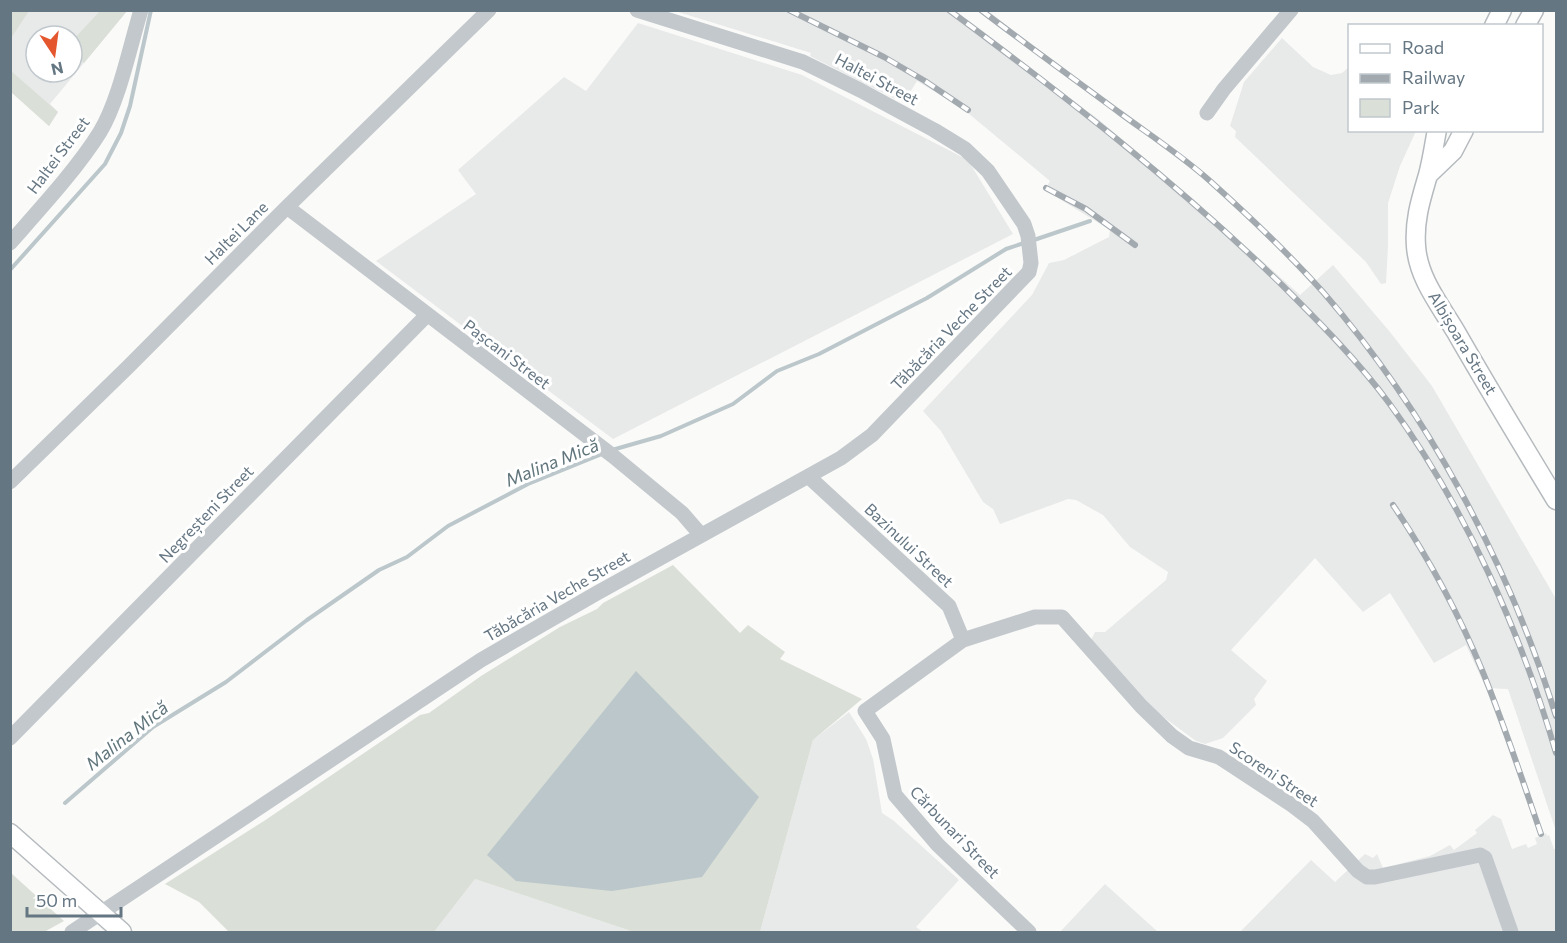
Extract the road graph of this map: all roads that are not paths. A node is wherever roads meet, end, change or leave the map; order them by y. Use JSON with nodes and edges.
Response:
{"nodes":[{"id":1,"x":141,"y":10,"type":"edge"},
{"id":2,"x":489,"y":10,"type":"edge"},
{"id":3,"x":637,"y":10,"type":"edge"},
{"id":4,"x":1291,"y":10,"type":"edge"},
{"id":5,"x":1502,"y":10,"type":"edge"},
{"id":6,"x":1534,"y":10,"type":"edge"},
{"id":7,"x":1495,"y":24,"type":"edge"},
{"id":8,"x":1526,"y":24,"type":"edge"},
{"id":9,"x":1207,"y":113,"type":"dead end"},
{"id":10,"x":1437,"y":132,"type":"edge"},
{"id":11,"x":1463,"y":132,"type":"edge"},
{"id":12,"x":1428,"y":175,"type":"junction"},
{"id":13,"x":287,"y":207,"type":"junction"},
{"id":14,"x":10,"y":243,"type":"edge"},
{"id":15,"x":1031,"y":259,"type":"joint"},
{"id":16,"x":427,"y":315,"type":"junction"},
{"id":17,"x":810,"y":477,"type":"junction"},
{"id":18,"x":10,"y":482,"type":"edge"},
{"id":19,"x":1557,"y":500,"type":"edge"},
{"id":20,"x":701,"y":535,"type":"junction"},
{"id":21,"x":963,"y":640,"type":"junction"},
{"id":22,"x":10,"y":738,"type":"edge"},
{"id":23,"x":10,"y":833,"type":"edge"},
{"id":24,"x":101,"y":914,"type":"junction"},
{"id":25,"x":72,"y":933,"type":"edge"},
{"id":26,"x":122,"y":933,"type":"edge"},
{"id":27,"x":1029,"y":933,"type":"edge"},
{"id":28,"x":1511,"y":933,"type":"edge"}],
"edges":[{"from":1,"to":14,"type":"street","name":"Haltei Street"},
{"from":2,"to":13,"type":"street","name":"Haltei Lane"},
{"from":3,"to":15,"type":"street","name":"Haltei Street"},
{"from":4,"to":9,"type":"street"},
{"from":5,"to":7,"type":"main road"},
{"from":6,"to":8,"type":"main road"},
{"from":10,"to":12,"type":"main road","name":"Albișoara Street"},
{"from":11,"to":12,"type":"main road","name":"Albișoara Street"},
{"from":12,"to":19,"type":"main road","name":"Albișoara Street"},
{"from":13,"to":16,"type":"street","name":"Pașcani Street"},
{"from":13,"to":18,"type":"street","name":"Haltei Lane"},
{"from":15,"to":17,"type":"street","name":"Tăbăcăria Veche Street"},
{"from":16,"to":20,"type":"street","name":"Pașcani Street"},
{"from":16,"to":22,"type":"street","name":"Negreșteni Street"},
{"from":17,"to":20,"type":"street","name":"Tăbăcăria Veche Street"},
{"from":17,"to":21,"type":"street","name":"Bazinului Street"},
{"from":20,"to":24,"type":"street","name":"Tăbăcăria Veche Street"},
{"from":21,"to":27,"type":"street","name":"Cărbunari Street"},
{"from":21,"to":28,"type":"street","name":"Scoreni Street"},
{"from":23,"to":24,"type":"main road"},
{"from":24,"to":25,"type":"street","name":"Tăbăcăria Veche Street"},
{"from":24,"to":26,"type":"main road"}]}
